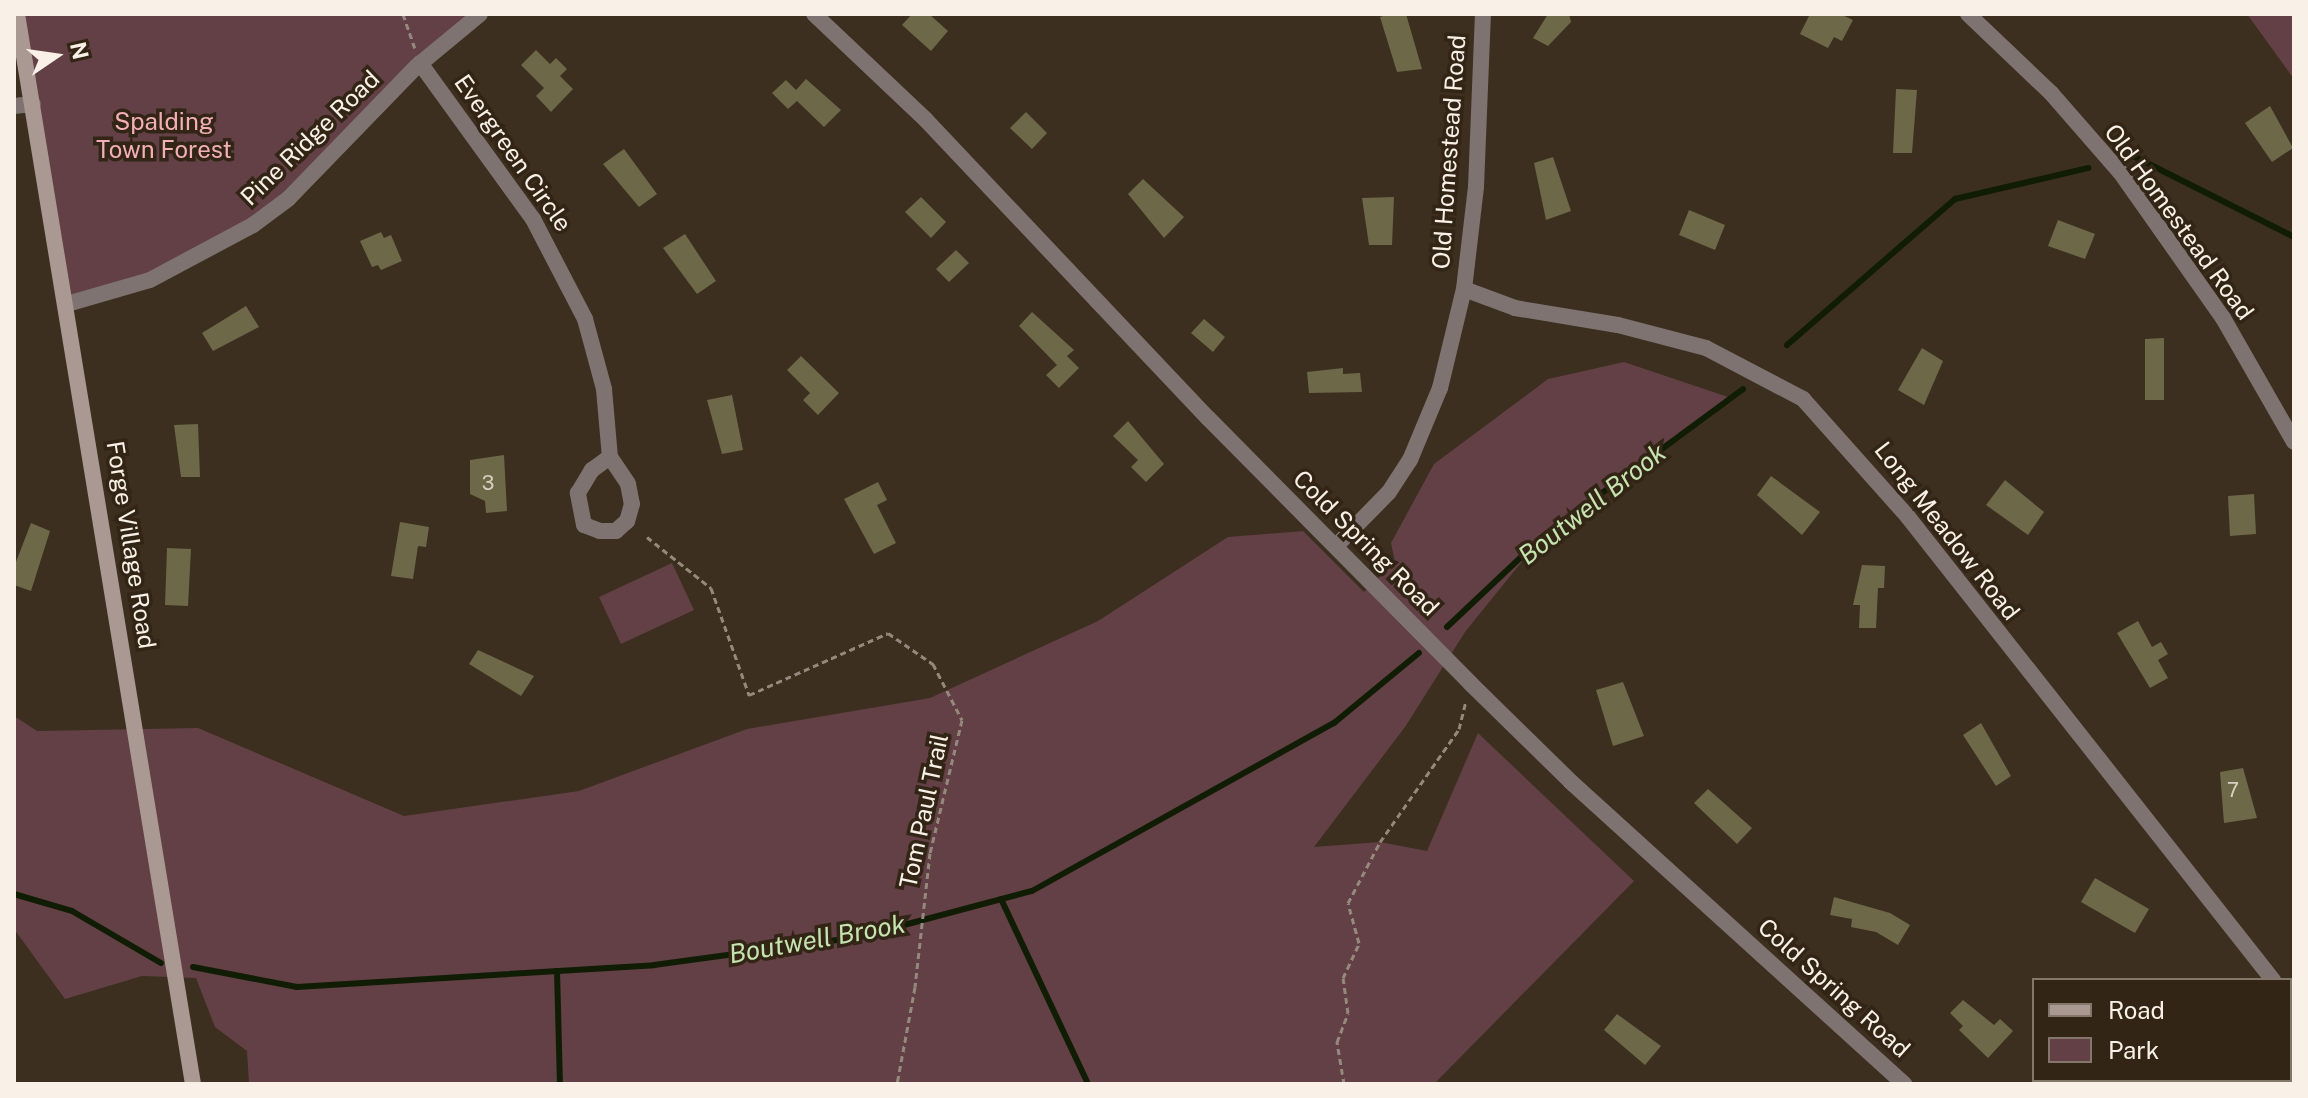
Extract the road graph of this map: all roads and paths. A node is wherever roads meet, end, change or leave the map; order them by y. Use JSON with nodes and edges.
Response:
{"nodes":[{"id":1,"x":17,"y":14,"type":"edge"},
{"id":2,"x":403,"y":14,"type":"edge"},
{"id":3,"x":480,"y":14,"type":"edge"},
{"id":4,"x":814,"y":14,"type":"edge"},
{"id":5,"x":1483,"y":14,"type":"edge"},
{"id":6,"x":1968,"y":14,"type":"edge"},
{"id":7,"x":420,"y":63,"type":"junction"},
{"id":8,"x":33,"y":104,"type":"junction"},
{"id":9,"x":14,"y":106,"type":"edge"},
{"id":10,"x":1464,"y":289,"type":"junction"},
{"id":11,"x":67,"y":304,"type":"junction"},
{"id":12,"x":2294,"y":442,"type":"edge"},
{"id":13,"x":610,"y":457,"type":"junction"},
{"id":14,"x":647,"y":537,"type":"dead end"},
{"id":15,"x":1337,"y":545,"type":"junction"},
{"id":16,"x":1470,"y":683,"type":"junction"},
{"id":17,"x":2271,"y":978,"type":"edge"},
{"id":18,"x":193,"y":1084,"type":"edge"},
{"id":19,"x":897,"y":1084,"type":"edge"},
{"id":20,"x":1344,"y":1084,"type":"edge"},
{"id":21,"x":1904,"y":1084,"type":"edge"}],
"edges":[{"from":1,"to":8,"type":"main road","name":"Forge Village Road"},
{"from":2,"to":7,"type":"path"},
{"from":3,"to":7,"type":"street","name":"Pine Ridge Road"},
{"from":4,"to":15,"type":"street","name":"Cold Spring Road"},
{"from":5,"to":10,"type":"street","name":"Old Homestead Road"},
{"from":6,"to":12,"type":"street","name":"Old Homestead Road"},
{"from":7,"to":11,"type":"street","name":"Pine Ridge Road"},
{"from":7,"to":13,"type":"street","name":"Evergreen Circle"},
{"from":8,"to":9,"type":"street"},
{"from":8,"to":11,"type":"main road","name":"Forge Village Road"},
{"from":10,"to":15,"type":"street","name":"Old Homestead Road"},
{"from":10,"to":17,"type":"street","name":"Long Meadow Road"},
{"from":11,"to":18,"type":"main road","name":"Forge Village Road"},
{"from":13,"to":13,"type":"street","name":"Evergreen Circle"},
{"from":14,"to":19,"type":"path","name":"Tom Paul Trail"},
{"from":15,"to":16,"type":"street","name":"Cold Spring Road"},
{"from":16,"to":20,"type":"path"},
{"from":16,"to":21,"type":"street","name":"Cold Spring Road"}]}
